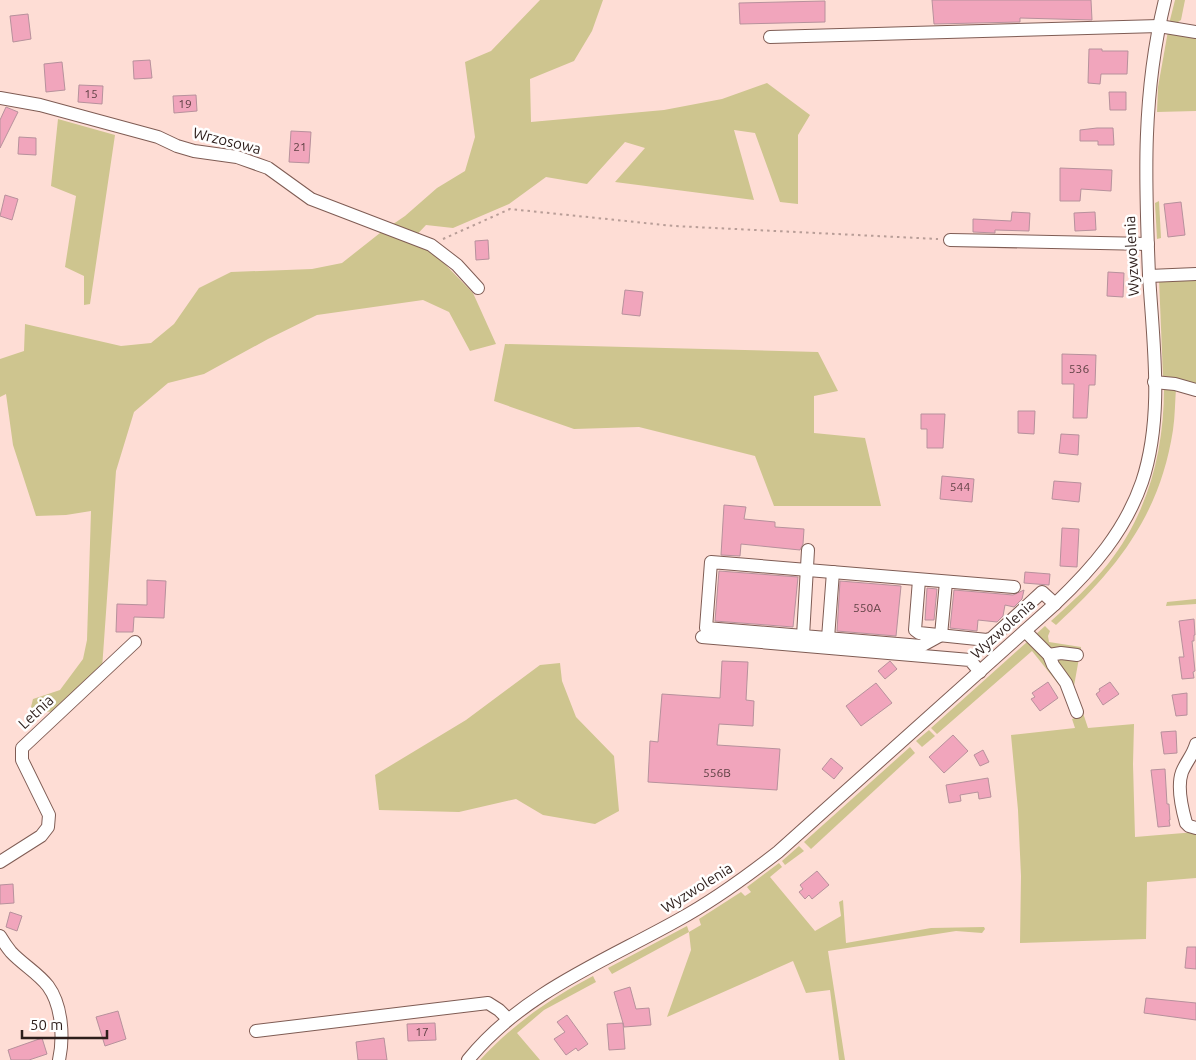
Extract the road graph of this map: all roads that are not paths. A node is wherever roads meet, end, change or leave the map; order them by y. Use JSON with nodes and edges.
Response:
{"nodes":[{"id":1,"x":1166,"y":0,"type":"edge"},
{"id":2,"x":1159,"y":26,"type":"junction"},
{"id":3,"x":1196,"y":32,"type":"edge"},
{"id":4,"x":770,"y":37,"type":"dead end"},
{"id":5,"x":0,"y":98,"type":"edge"},
{"id":6,"x":950,"y":240,"type":"road end"},
{"id":7,"x":1148,"y":244,"type":"junction"},
{"id":8,"x":1196,"y":274,"type":"edge"},
{"id":9,"x":1149,"y":276,"type":"junction"},
{"id":10,"x":478,"y":288,"type":"dead end"},
{"id":11,"x":1154,"y":382,"type":"junction"},
{"id":12,"x":1196,"y":390,"type":"edge"},
{"id":13,"x":808,"y":550,"type":"dead end"},
{"id":14,"x":806,"y":570,"type":"junction"},
{"id":15,"x":833,"y":572,"type":"junction"},
{"id":16,"x":919,"y":580,"type":"junction"},
{"id":17,"x":946,"y":582,"type":"junction"},
{"id":18,"x":1014,"y":587,"type":"dead end"},
{"id":19,"x":1055,"y":604,"type":"junction"},
{"id":20,"x":1025,"y":631,"type":"junction"},
{"id":21,"x":940,"y":635,"type":"junction"},
{"id":22,"x":803,"y":636,"type":"junction"},
{"id":23,"x":702,"y":637,"type":"dead end"},
{"id":24,"x":828,"y":638,"type":"junction"},
{"id":25,"x":970,"y":639,"type":"junction"},
{"id":26,"x":135,"y":642,"type":"dead end"},
{"id":27,"x":1049,"y":655,"type":"junction"},
{"id":28,"x":1077,"y":655,"type":"dead end"},
{"id":29,"x":970,"y":660,"type":"junction"},
{"id":30,"x":980,"y":672,"type":"junction"},
{"id":31,"x":1077,"y":712,"type":"dead end"},
{"id":32,"x":1196,"y":744,"type":"edge"},
{"id":33,"x":1196,"y":828,"type":"edge"},
{"id":34,"x":0,"y":862,"type":"edge"},
{"id":35,"x":0,"y":936,"type":"edge"},
{"id":36,"x":508,"y":1019,"type":"junction"},
{"id":37,"x":256,"y":1032,"type":"dead end"},
{"id":38,"x":59,"y":1060,"type":"edge"},
{"id":39,"x":468,"y":1060,"type":"edge"}],
"edges":[{"from":1,"to":2,"type":"street","name":"Wyzwolenia"},
{"from":2,"to":3,"type":"street"},
{"from":2,"to":4,"type":"street"},
{"from":2,"to":7,"type":"street","name":"Wyzwolenia"},
{"from":5,"to":10,"type":"street","name":"Wrzosowa"},
{"from":6,"to":7,"type":"street"},
{"from":7,"to":9,"type":"street","name":"Wyzwolenia"},
{"from":8,"to":9,"type":"street"},
{"from":9,"to":11,"type":"street","name":"Wyzwolenia"},
{"from":11,"to":12,"type":"street"},
{"from":11,"to":19,"type":"street","name":"Wyzwolenia"},
{"from":13,"to":14,"type":"street"},
{"from":14,"to":15,"type":"street"},
{"from":14,"to":22,"type":"street"},
{"from":14,"to":22,"type":"street"},
{"from":15,"to":16,"type":"street"},
{"from":15,"to":24,"type":"street"},
{"from":16,"to":17,"type":"street"},
{"from":16,"to":21,"type":"street"},
{"from":17,"to":18,"type":"street"},
{"from":17,"to":21,"type":"street"},
{"from":19,"to":20,"type":"street","name":"Wyzwolenia"},
{"from":19,"to":25,"type":"street"},
{"from":20,"to":27,"type":"street"},
{"from":20,"to":30,"type":"street","name":"Wyzwolenia"},
{"from":21,"to":24,"type":"street"},
{"from":21,"to":25,"type":"street"},
{"from":22,"to":24,"type":"street"},
{"from":23,"to":29,"type":"street"},
{"from":25,"to":29,"type":"street"},
{"from":26,"to":34,"type":"street","name":"Letnia"},
{"from":27,"to":28,"type":"street"},
{"from":27,"to":31,"type":"street"},
{"from":29,"to":30,"type":"street"},
{"from":30,"to":36,"type":"street","name":"Wyzwolenia"},
{"from":32,"to":33,"type":"street"},
{"from":35,"to":38,"type":"street"},
{"from":36,"to":37,"type":"street"},
{"from":36,"to":39,"type":"street","name":"Wyzwolenia"}]}
